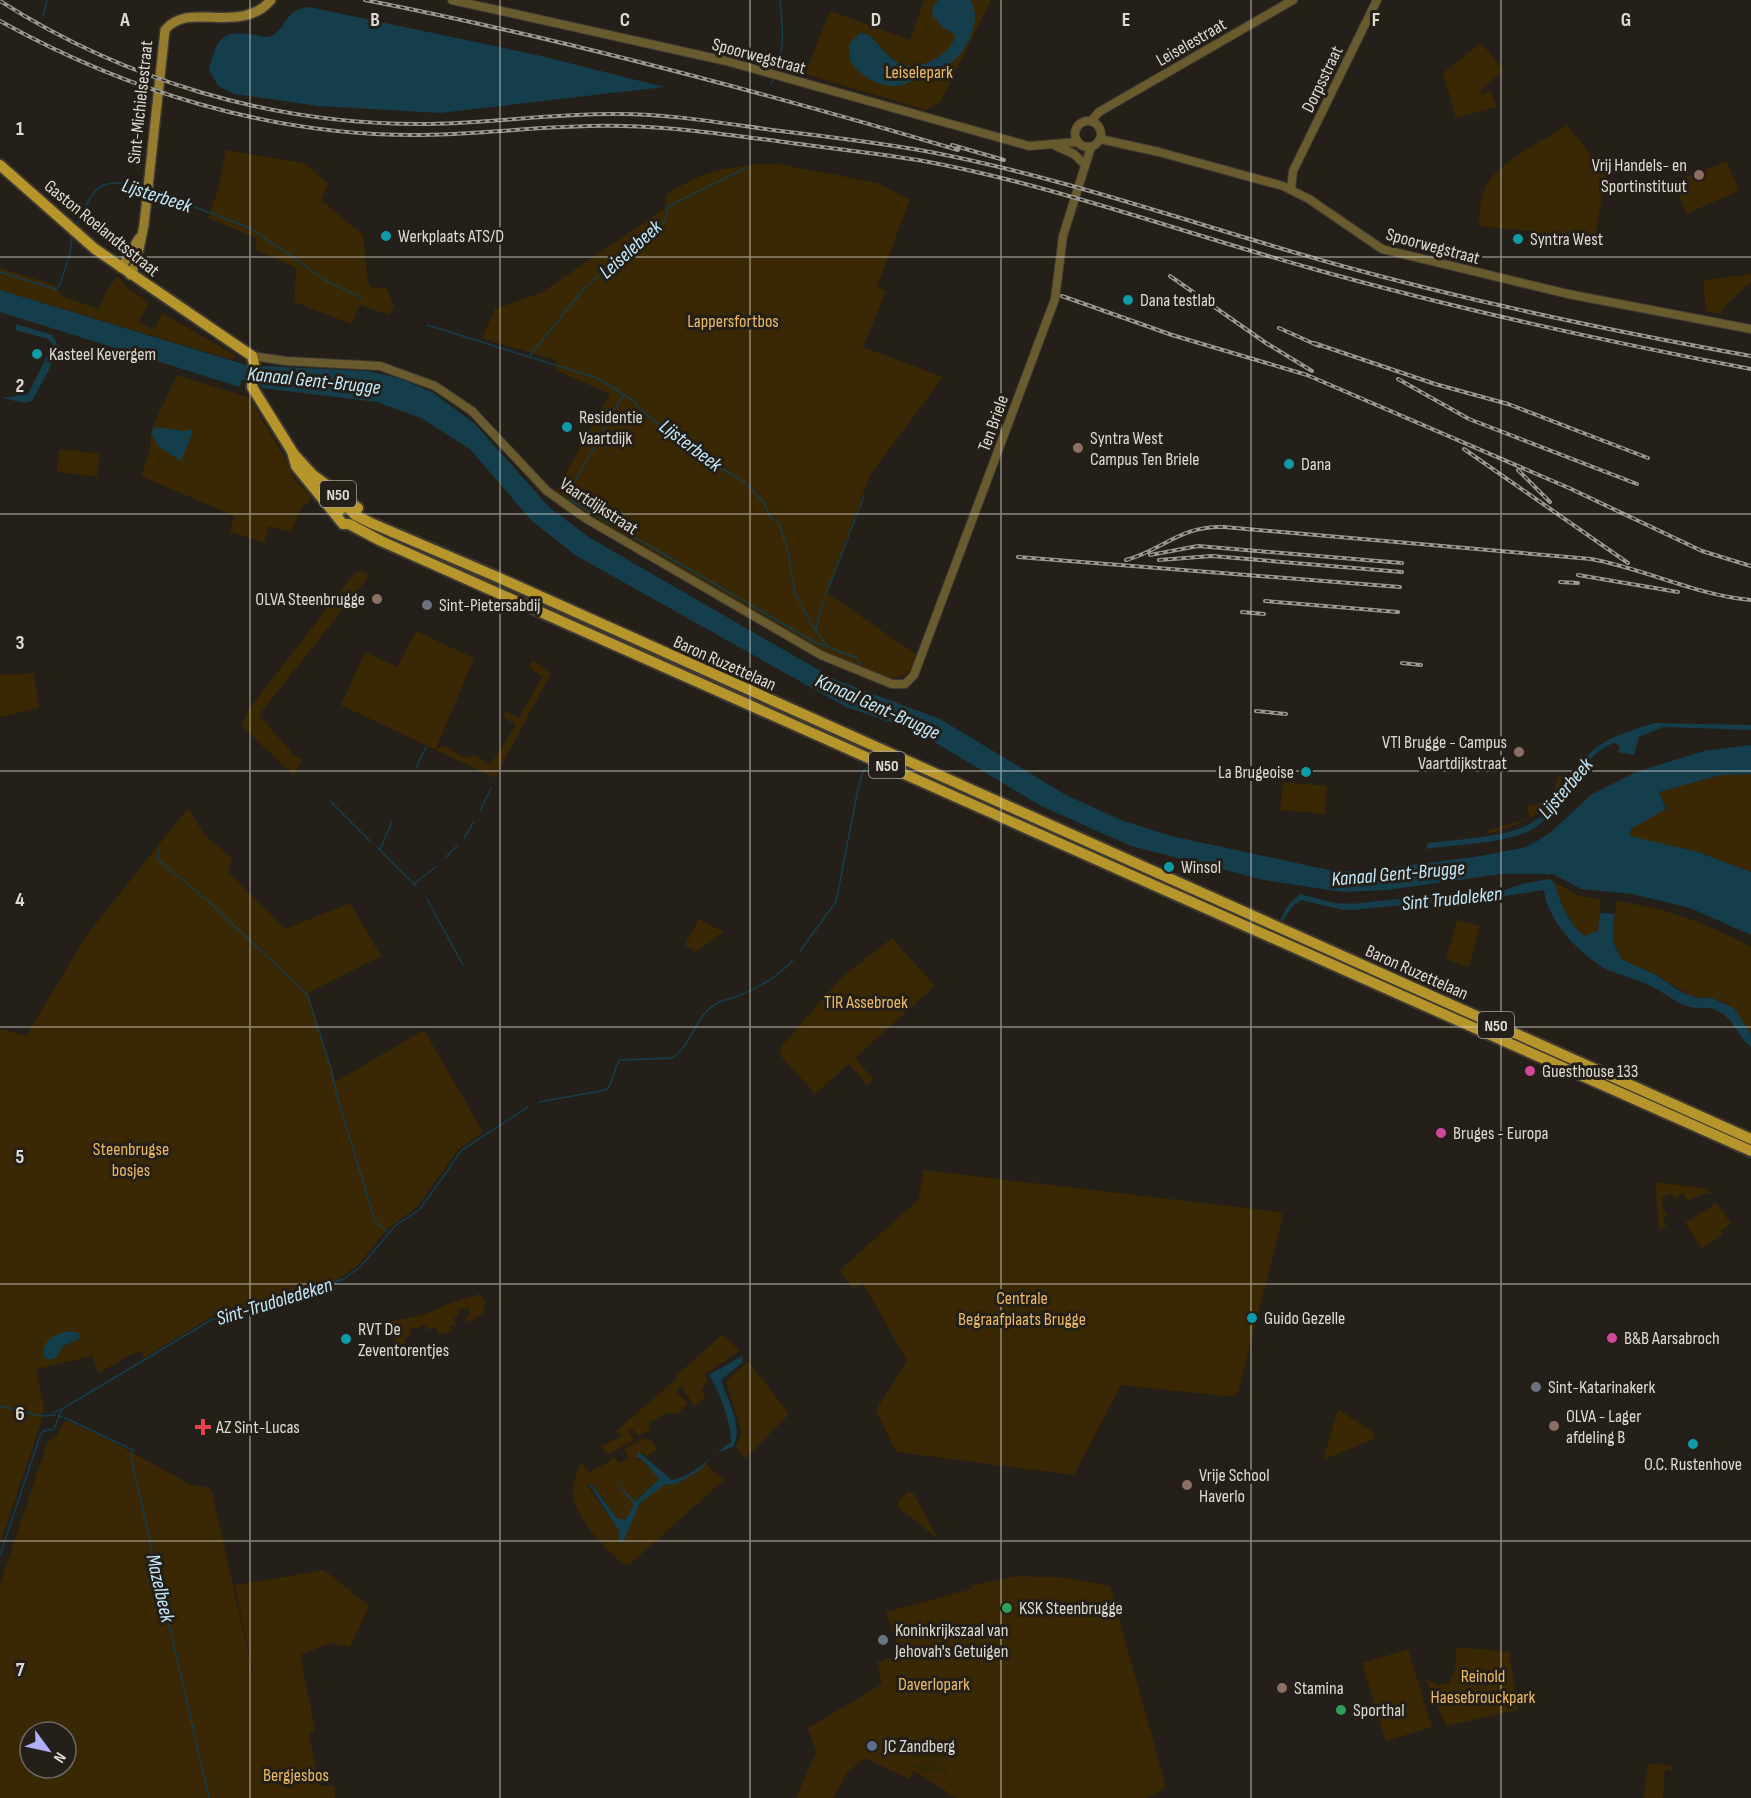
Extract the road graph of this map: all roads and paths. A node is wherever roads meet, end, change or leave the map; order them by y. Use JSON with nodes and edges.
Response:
{"nodes":[{"id":1,"x":272,"y":0,"type":"edge"},
{"id":2,"x":452,"y":0,"type":"edge"},
{"id":3,"x":1293,"y":0,"type":"edge"},
{"id":4,"x":1377,"y":0,"type":"edge"},
{"id":5,"x":1094,"y":123,"type":"junction"},
{"id":6,"x":1101,"y":136,"type":"junction"},
{"id":7,"x":1082,"y":143,"type":"junction"},
{"id":8,"x":1055,"y":146,"type":"junction"},
{"id":9,"x":1084,"y":164,"type":"junction"},
{"id":10,"x":0,"y":165,"type":"edge"},
{"id":11,"x":1293,"y":171,"type":"junction"},
{"id":12,"x":1277,"y":184,"type":"junction"},
{"id":13,"x":1291,"y":189,"type":"junction"},
{"id":14,"x":125,"y":271,"type":"junction"},
{"id":15,"x":1751,"y":329,"type":"edge"},
{"id":16,"x":252,"y":356,"type":"junction"},
{"id":17,"x":292,"y":452,"type":"junction"},
{"id":18,"x":341,"y":511,"type":"junction"},
{"id":19,"x":352,"y":520,"type":"junction"},
{"id":20,"x":388,"y":530,"type":"junction"},
{"id":21,"x":905,"y":684,"type":"joint"},
{"id":22,"x":1043,"y":829,"type":"junction"},
{"id":23,"x":1245,"y":919,"type":"junction"},
{"id":24,"x":1612,"y":1077,"type":"junction"},
{"id":25,"x":1601,"y":1084,"type":"junction"},
{"id":26,"x":1668,"y":1102,"type":"junction"},
{"id":27,"x":1665,"y":1113,"type":"junction"},
{"id":28,"x":1751,"y":1139,"type":"edge"},
{"id":29,"x":1751,"y":1151,"type":"edge"}],
"edges":[{"from":1,"to":14,"type":"main road","name":"Sint-Michielsestraat"},
{"from":2,"to":8,"type":"street","name":"Spoorwegstraat"},
{"from":3,"to":5,"type":"street","name":"Leiselestraat"},
{"from":4,"to":11,"type":"street","name":"Dorpsstraat"},
{"from":5,"to":6,"type":"street"},
{"from":5,"to":7,"type":"street","name":"Leiselestraat"},
{"from":6,"to":7,"type":"street"},
{"from":6,"to":12,"type":"street","name":"Spoorwegstraat"},
{"from":7,"to":8,"type":"street","name":"Spoorwegstraat"},
{"from":7,"to":9,"type":"street","name":"Ten Briele"},
{"from":8,"to":9,"type":"street","name":"Spoorwegstraat"},
{"from":9,"to":21,"type":"street","name":"Ten Briele"},
{"from":10,"to":14,"type":"main road","name":"Gaston Roelandtsstraat"},
{"from":11,"to":12,"type":"street","name":"Dorpsstraat"},
{"from":11,"to":13,"type":"street","name":"Dorpsstraat"},
{"from":12,"to":13,"type":"street","name":"Spoorwegstraat"},
{"from":13,"to":15,"type":"street","name":"Spoorwegstraat"},
{"from":14,"to":16,"type":"main road","name":"Gaston Roelandtsstraat"},
{"from":16,"to":17,"type":"main road","name":"Baron Ruzettelaan","number":"N50"},
{"from":16,"to":21,"type":"street","name":"Vaartdijkstraat"},
{"from":17,"to":18,"type":"main road","name":"Baron Ruzettelaan","number":"N50"},
{"from":17,"to":20,"type":"main road","name":"Baron Ruzettelaan","number":"N50"},
{"from":18,"to":19,"type":"main road","number":"N50"},
{"from":18,"to":19,"type":"main road","number":"N50"},
{"from":19,"to":20,"type":"main road","name":"Baron Ruzettelaan","number":"N50"},
{"from":19,"to":22,"type":"main road","name":"Baron Ruzettelaan","number":"N50"},
{"from":20,"to":22,"type":"main road","name":"Baron Ruzettelaan","number":"N50"},
{"from":22,"to":23,"type":"main road","name":"Baron Ruzettelaan","number":"N50"},
{"from":22,"to":23,"type":"main road","name":"Baron Ruzettelaan","number":"N50"},
{"from":23,"to":24,"type":"main road","name":"Baron Ruzettelaan","number":"N50"},
{"from":23,"to":25,"type":"main road","name":"Baron Ruzettelaan","number":"N50"},
{"from":24,"to":25,"type":"main road"},
{"from":24,"to":26,"type":"main road","name":"Baron Ruzettelaan","number":"N50"},
{"from":25,"to":27,"type":"main road","name":"Baron Ruzettelaan","number":"N50"},
{"from":26,"to":27,"type":"main road"},
{"from":26,"to":28,"type":"main road","name":"Baron Ruzettelaan","number":"N50"},
{"from":27,"to":29,"type":"main road","name":"Baron Ruzettelaan","number":"N50"}]}
